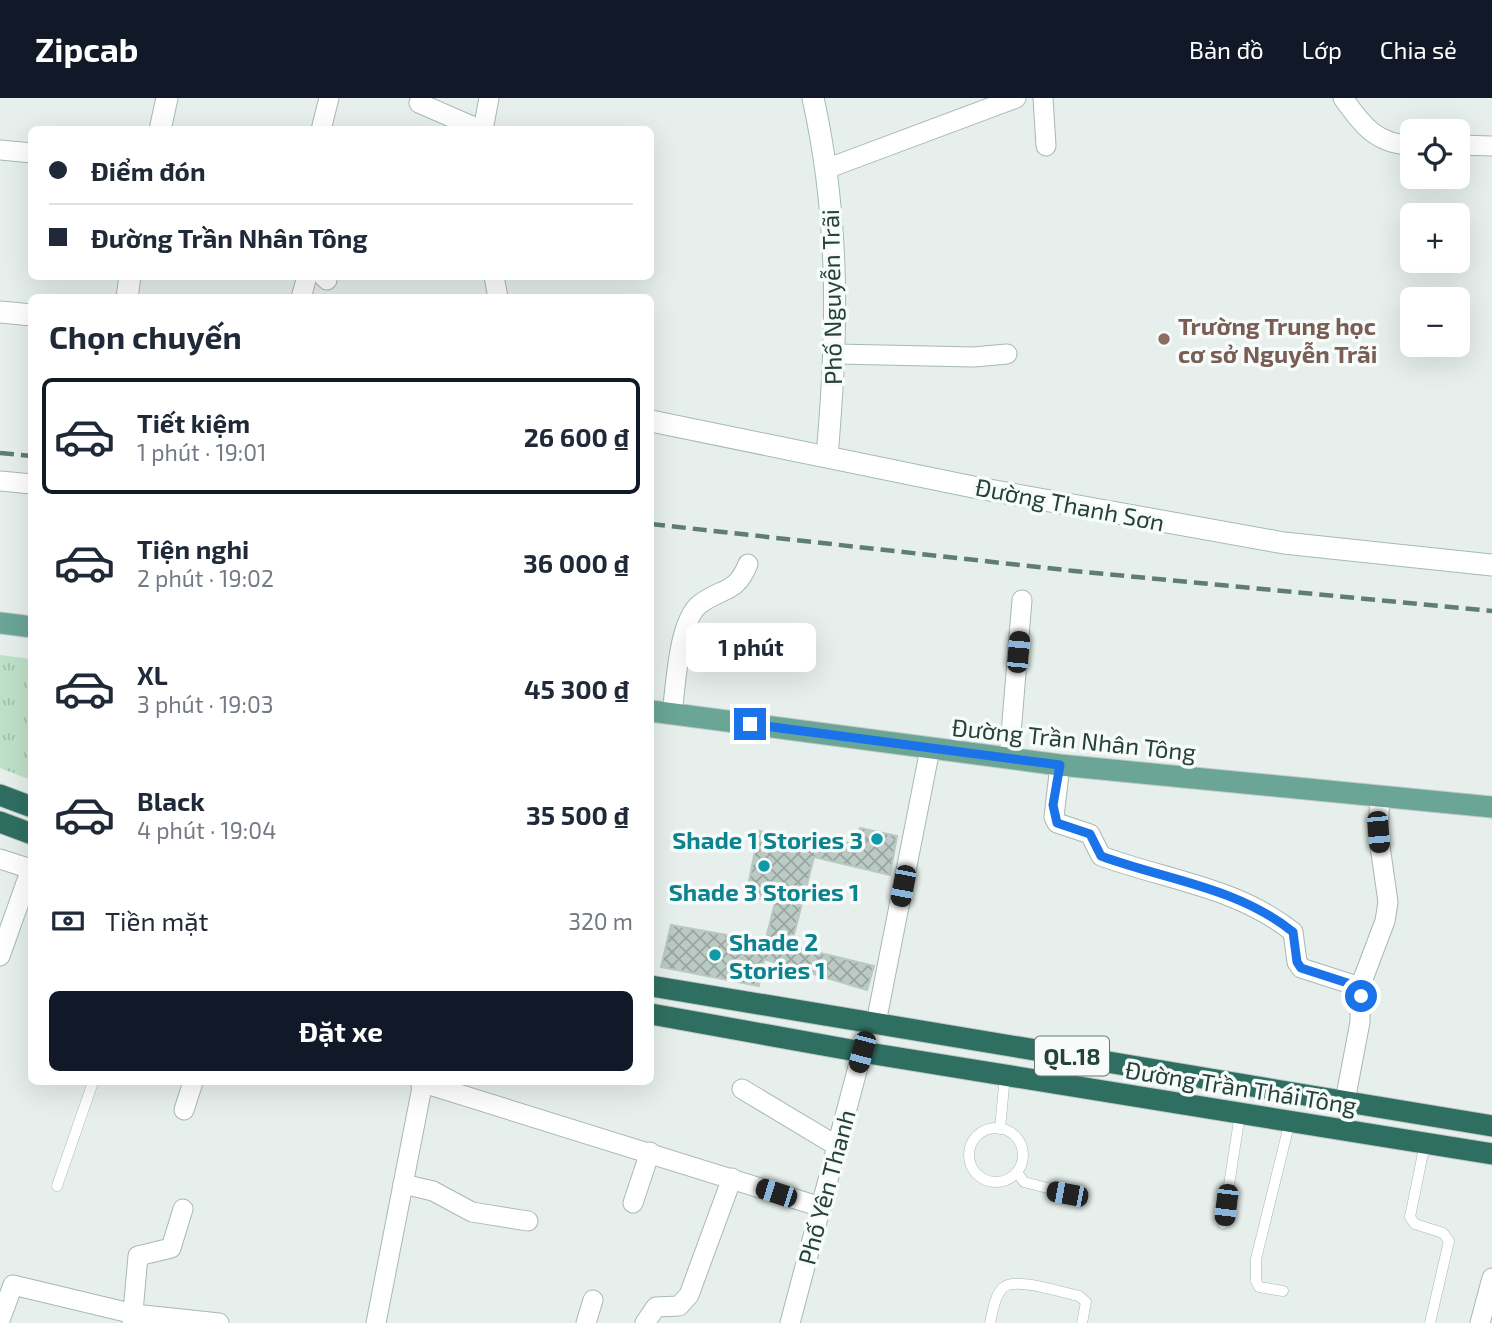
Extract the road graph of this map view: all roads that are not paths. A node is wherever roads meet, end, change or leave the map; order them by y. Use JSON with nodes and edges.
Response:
{"nodes":[{"id":1,"x":167,"y":98,"type":"edge"},
{"id":2,"x":329,"y":98,"type":"edge"},
{"id":3,"x":489,"y":98,"type":"edge"},
{"id":4,"x":813,"y":98,"type":"edge"},
{"id":5,"x":1016,"y":98,"type":"edge"},
{"id":6,"x":1043,"y":98,"type":"edge"},
{"id":7,"x":1343,"y":98,"type":"edge"},
{"id":8,"x":419,"y":103,"type":"dead end"},
{"id":9,"x":161,"y":126,"type":"edge"},
{"id":10,"x":322,"y":126,"type":"edge"},
{"id":11,"x":473,"y":126,"type":"edge"},
{"id":12,"x":483,"y":126,"type":"edge"},
{"id":13,"x":1400,"y":144,"type":"edge"},
{"id":14,"x":1470,"y":145,"type":"edge"},
{"id":15,"x":1046,"y":146,"type":"dead end"},
{"id":16,"x":1492,"y":146,"type":"edge"},
{"id":17,"x":0,"y":150,"type":"edge"},
{"id":18,"x":28,"y":153,"type":"edge"},
{"id":19,"x":825,"y":169,"type":"junction"},
{"id":20,"x":0,"y":312,"type":"edge"},
{"id":21,"x":28,"y":315,"type":"edge"},
{"id":22,"x":836,"y":354,"type":"junction"},
{"id":23,"x":1007,"y":354,"type":"dead end"},
{"id":24,"x":654,"y":422,"type":"edge"},
{"id":25,"x":827,"y":456,"type":"junction"},
{"id":26,"x":0,"y":481,"type":"edge"},
{"id":27,"x":28,"y":484,"type":"edge"},
{"id":28,"x":748,"y":564,"type":"dead end"},
{"id":29,"x":1492,"y":565,"type":"edge"},
{"id":30,"x":1022,"y":600,"type":"dead end"},
{"id":31,"x":0,"y":624,"type":"edge"},
{"id":32,"x":28,"y":627,"type":"edge"},
{"id":33,"x":662,"y":712,"type":"edge"},
{"id":34,"x":930,"y":749,"type":"junction"},
{"id":35,"x":1009,"y":758,"type":"junction"},
{"id":36,"x":1060,"y":765,"type":"junction"},
{"id":37,"x":0,"y":795,"type":"edge"},
{"id":38,"x":1380,"y":797,"type":"junction"},
{"id":39,"x":28,"y":806,"type":"edge"},
{"id":40,"x":1492,"y":807,"type":"edge"},
{"id":41,"x":0,"y":822,"type":"edge"},
{"id":42,"x":28,"y":832,"type":"edge"},
{"id":43,"x":0,"y":859,"type":"edge"},
{"id":44,"x":28,"y":868,"type":"edge"},
{"id":45,"x":28,"y":877,"type":"edge"},
{"id":46,"x":0,"y":956,"type":"edge"},
{"id":47,"x":654,"y":986,"type":"edge"},
{"id":48,"x":1360,"y":987,"type":"junction"},
{"id":49,"x":654,"y":1015,"type":"edge"},
{"id":50,"x":876,"y":1023,"type":"junction"},
{"id":51,"x":862,"y":1052,"type":"junction"},
{"id":52,"x":1005,"y":1075,"type":"junction"},
{"id":53,"x":92,"y":1085,"type":"edge"},
{"id":54,"x":192,"y":1085,"type":"edge"},
{"id":55,"x":421,"y":1085,"type":"edge"},
{"id":56,"x":432,"y":1085,"type":"edge"},
{"id":57,"x":742,"y":1089,"type":"dead end"},
{"id":58,"x":1345,"y":1101,"type":"junction"},
{"id":59,"x":184,"y":1110,"type":"dead end"},
{"id":60,"x":1413,"y":1112,"type":"junction"},
{"id":61,"x":1240,"y":1113,"type":"junction"},
{"id":62,"x":1290,"y":1121,"type":"junction"},
{"id":63,"x":1492,"y":1126,"type":"edge"},
{"id":64,"x":1000,"y":1129,"type":"junction"},
{"id":65,"x":1418,"y":1142,"type":"junction"},
{"id":66,"x":837,"y":1146,"type":"junction"},
{"id":67,"x":650,"y":1152,"type":"junction"},
{"id":68,"x":1492,"y":1154,"type":"edge"},
{"id":69,"x":1017,"y":1172,"type":"junction"},
{"id":70,"x":732,"y":1178,"type":"junction"},
{"id":71,"x":403,"y":1184,"type":"junction"},
{"id":72,"x":57,"y":1185,"type":"dead end"},
{"id":73,"x":1067,"y":1194,"type":"dead end"},
{"id":74,"x":633,"y":1203,"type":"dead end"},
{"id":75,"x":821,"y":1207,"type":"junction"},
{"id":76,"x":183,"y":1209,"type":"dead end"},
{"id":77,"x":528,"y":1221,"type":"dead end"},
{"id":78,"x":1223,"y":1224,"type":"dead end"},
{"id":79,"x":1492,"y":1278,"type":"edge"},
{"id":80,"x":7,"y":1283,"type":"edge"},
{"id":81,"x":1283,"y":1292,"type":"dead end"},
{"id":82,"x":593,"y":1300,"type":"dead end"},
{"id":83,"x":133,"y":1319,"type":"edge"},
{"id":84,"x":0,"y":1320,"type":"edge"},
{"id":85,"x":219,"y":1323,"type":"edge"},
{"id":86,"x":376,"y":1323,"type":"edge"},
{"id":87,"x":586,"y":1323,"type":"edge"},
{"id":88,"x":645,"y":1323,"type":"edge"},
{"id":89,"x":790,"y":1323,"type":"edge"},
{"id":90,"x":990,"y":1323,"type":"edge"},
{"id":91,"x":1082,"y":1323,"type":"edge"},
{"id":92,"x":1430,"y":1323,"type":"edge"},
{"id":93,"x":1480,"y":1323,"type":"edge"}],
"edges":[{"from":1,"to":9,"type":"street"},
{"from":2,"to":10,"type":"street"},
{"from":3,"to":12,"type":"street"},
{"from":4,"to":19,"type":"street","name":"Phố Nguyễn Trãi"},
{"from":5,"to":19,"type":"street"},
{"from":6,"to":15,"type":"street"},
{"from":7,"to":13,"type":"street"},
{"from":8,"to":11,"type":"street"},
{"from":14,"to":16,"type":"street"},
{"from":17,"to":18,"type":"street"},
{"from":19,"to":22,"type":"street","name":"Phố Nguyễn Trãi"},
{"from":20,"to":21,"type":"street"},
{"from":22,"to":23,"type":"street"},
{"from":22,"to":25,"type":"street","name":"Phố Nguyễn Trãi"},
{"from":24,"to":25,"type":"street","name":"Đường Thanh Sơn"},
{"from":25,"to":29,"type":"street","name":"Đường Thanh Sơn"},
{"from":26,"to":27,"type":"street"},
{"from":28,"to":33,"type":"street"},
{"from":30,"to":35,"type":"street"},
{"from":31,"to":32,"type":"main road"},
{"from":33,"to":34,"type":"main road","name":"Đường Trần Nhân Tông"},
{"from":34,"to":35,"type":"main road","name":"Đường Trần Nhân Tông"},
{"from":34,"to":50,"type":"street"},
{"from":35,"to":36,"type":"main road","name":"Đường Trần Nhân Tông"},
{"from":36,"to":38,"type":"main road","name":"Đường Trần Nhân Tông"},
{"from":36,"to":48,"type":"street"},
{"from":37,"to":39,"type":"highway"},
{"from":38,"to":40,"type":"main road","name":"Đường Trần Nhân Tông"},
{"from":38,"to":48,"type":"street"},
{"from":41,"to":42,"type":"highway"},
{"from":43,"to":44,"type":"street"},
{"from":45,"to":46,"type":"street"},
{"from":47,"to":50,"type":"highway","name":"Đường Trần Thái Tông","number":"QL.18"},
{"from":48,"to":58,"type":"street"},
{"from":49,"to":51,"type":"highway","name":"Đường Trần Thái Tông","number":"QL.18"},
{"from":50,"to":58,"type":"highway","name":"Đường Trần Thái Tông","number":"QL.18"},
{"from":51,"to":52,"type":"highway","name":"Đường Trần Thái Tông","number":"QL.18"},
{"from":51,"to":66,"type":"street","name":"Phố Yên Thanh"},
{"from":52,"to":61,"type":"highway","name":"Đường Trần Thái Tông","number":"QL.18"},
{"from":52,"to":64,"type":"lane"},
{"from":53,"to":72,"type":"lane"},
{"from":54,"to":59,"type":"street"},
{"from":55,"to":71,"type":"street"},
{"from":56,"to":67,"type":"street"},
{"from":57,"to":66,"type":"street"},
{"from":58,"to":60,"type":"highway","name":"Đường Trần Thái Tông","number":"QL.18"},
{"from":60,"to":63,"type":"highway","name":"Đường Trần Thái Tông","number":"QL.18"},
{"from":60,"to":65,"type":"highway"},
{"from":61,"to":62,"type":"highway","name":"Đường Trần Thái Tông","number":"QL.18"},
{"from":61,"to":78,"type":"lane"},
{"from":62,"to":65,"type":"highway","name":"Đường Trần Thái Tông","number":"QL.18"},
{"from":62,"to":81,"type":"lane"},
{"from":64,"to":69,"type":"lane"},
{"from":64,"to":69,"type":"lane"},
{"from":65,"to":68,"type":"highway","name":"Đường Trần Thái Tông","number":"QL.18"},
{"from":65,"to":92,"type":"lane"},
{"from":66,"to":75,"type":"street","name":"Phố Yên Thanh"},
{"from":67,"to":70,"type":"street"},
{"from":67,"to":74,"type":"street"},
{"from":69,"to":73,"type":"lane"},
{"from":70,"to":75,"type":"street"},
{"from":70,"to":88,"type":"street"},
{"from":71,"to":77,"type":"street"},
{"from":71,"to":86,"type":"street"},
{"from":75,"to":89,"type":"street","name":"Phố Yên Thanh"},
{"from":76,"to":83,"type":"street"},
{"from":79,"to":93,"type":"street"},
{"from":80,"to":83,"type":"street"},
{"from":80,"to":84,"type":"street"},
{"from":82,"to":87,"type":"street"},
{"from":83,"to":85,"type":"street"},
{"from":90,"to":91,"type":"lane"}]}
